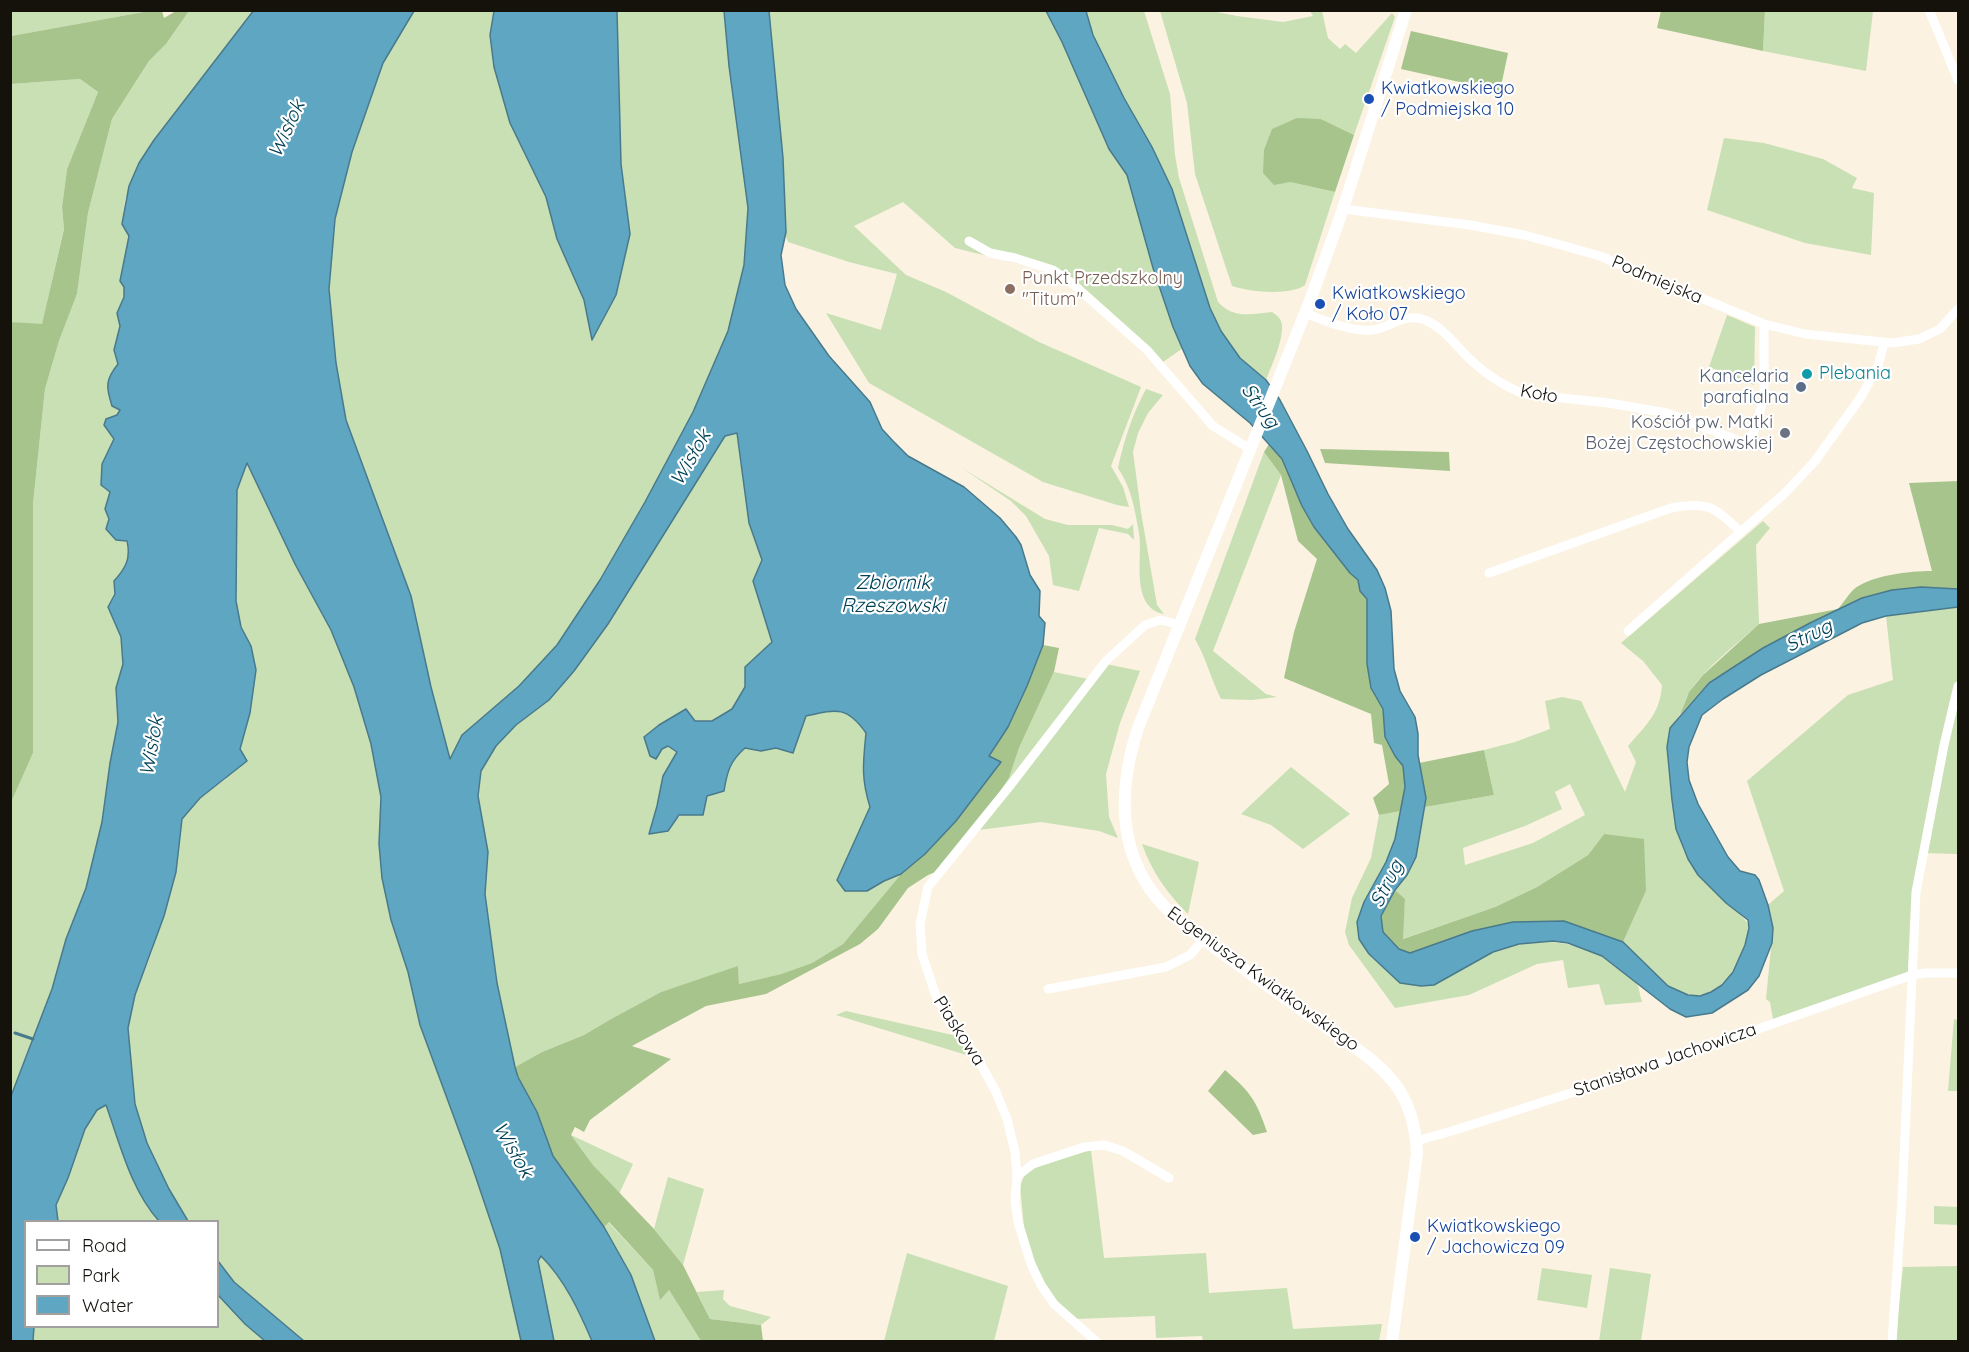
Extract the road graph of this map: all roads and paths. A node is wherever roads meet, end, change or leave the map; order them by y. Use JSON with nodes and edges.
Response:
{"nodes":[{"id":1,"x":1406,"y":10,"type":"edge"},
{"id":2,"x":1929,"y":10,"type":"edge"},
{"id":3,"x":1959,"y":80,"type":"edge"},
{"id":4,"x":1343,"y":209,"type":"junction"},
{"id":5,"x":969,"y":241,"type":"dead end"},
{"id":6,"x":1959,"y":309,"type":"edge"},
{"id":7,"x":1305,"y":313,"type":"junction"},
{"id":8,"x":1764,"y":324,"type":"junction"},
{"id":9,"x":1884,"y":343,"type":"junction"},
{"id":10,"x":1250,"y":450,"type":"junction"},
{"id":11,"x":1740,"y":531,"type":"junction"},
{"id":12,"x":1489,"y":573,"type":"dead end"},
{"id":13,"x":1180,"y":625,"type":"junction"},
{"id":14,"x":1628,"y":631,"type":"dead end"},
{"id":15,"x":1959,"y":686,"type":"edge"},
{"id":16,"x":1204,"y":939,"type":"junction"},
{"id":17,"x":1959,"y":973,"type":"edge"},
{"id":18,"x":1912,"y":975,"type":"junction"},
{"id":19,"x":1048,"y":989,"type":"dead end"},
{"id":20,"x":1416,"y":1141,"type":"junction"},
{"id":21,"x":1017,"y":1176,"type":"junction"},
{"id":22,"x":1169,"y":1178,"type":"dead end"},
{"id":23,"x":1097,"y":1341,"type":"edge"},
{"id":24,"x":1392,"y":1341,"type":"edge"},
{"id":25,"x":1893,"y":1341,"type":"edge"}],
"edges":[{"from":1,"to":4,"type":"street","name":"Eugeniusza Kwiatkowskiego"},
{"from":2,"to":3,"type":"street"},
{"from":4,"to":7,"type":"street","name":"Eugeniusza Kwiatkowskiego"},
{"from":4,"to":8,"type":"street","name":"Podmiejska"},
{"from":5,"to":10,"type":"street"},
{"from":6,"to":9,"type":"street","name":"Podmiejska"},
{"from":7,"to":8,"type":"street","name":"Koło"},
{"from":7,"to":10,"type":"street","name":"Eugeniusza Kwiatkowskiego"},
{"from":8,"to":9,"type":"street","name":"Podmiejska"},
{"from":9,"to":11,"type":"street"},
{"from":10,"to":13,"type":"street","name":"Eugeniusza Kwiatkowskiego"},
{"from":11,"to":12,"type":"street"},
{"from":11,"to":14,"type":"street"},
{"from":13,"to":16,"type":"street","name":"Eugeniusza Kwiatkowskiego"},
{"from":13,"to":21,"type":"street","name":"Piaskowa"},
{"from":15,"to":18,"type":"street"},
{"from":16,"to":19,"type":"street"},
{"from":16,"to":20,"type":"street","name":"Eugeniusza Kwiatkowskiego"},
{"from":17,"to":18,"type":"street","name":"Stanisława Jachowicza"},
{"from":18,"to":20,"type":"street","name":"Stanisława Jachowicza"},
{"from":18,"to":25,"type":"street"},
{"from":20,"to":24,"type":"street","name":"Eugeniusza Kwiatkowskiego"},
{"from":21,"to":22,"type":"street"},
{"from":21,"to":23,"type":"street","name":"Piaskowa"}]}
